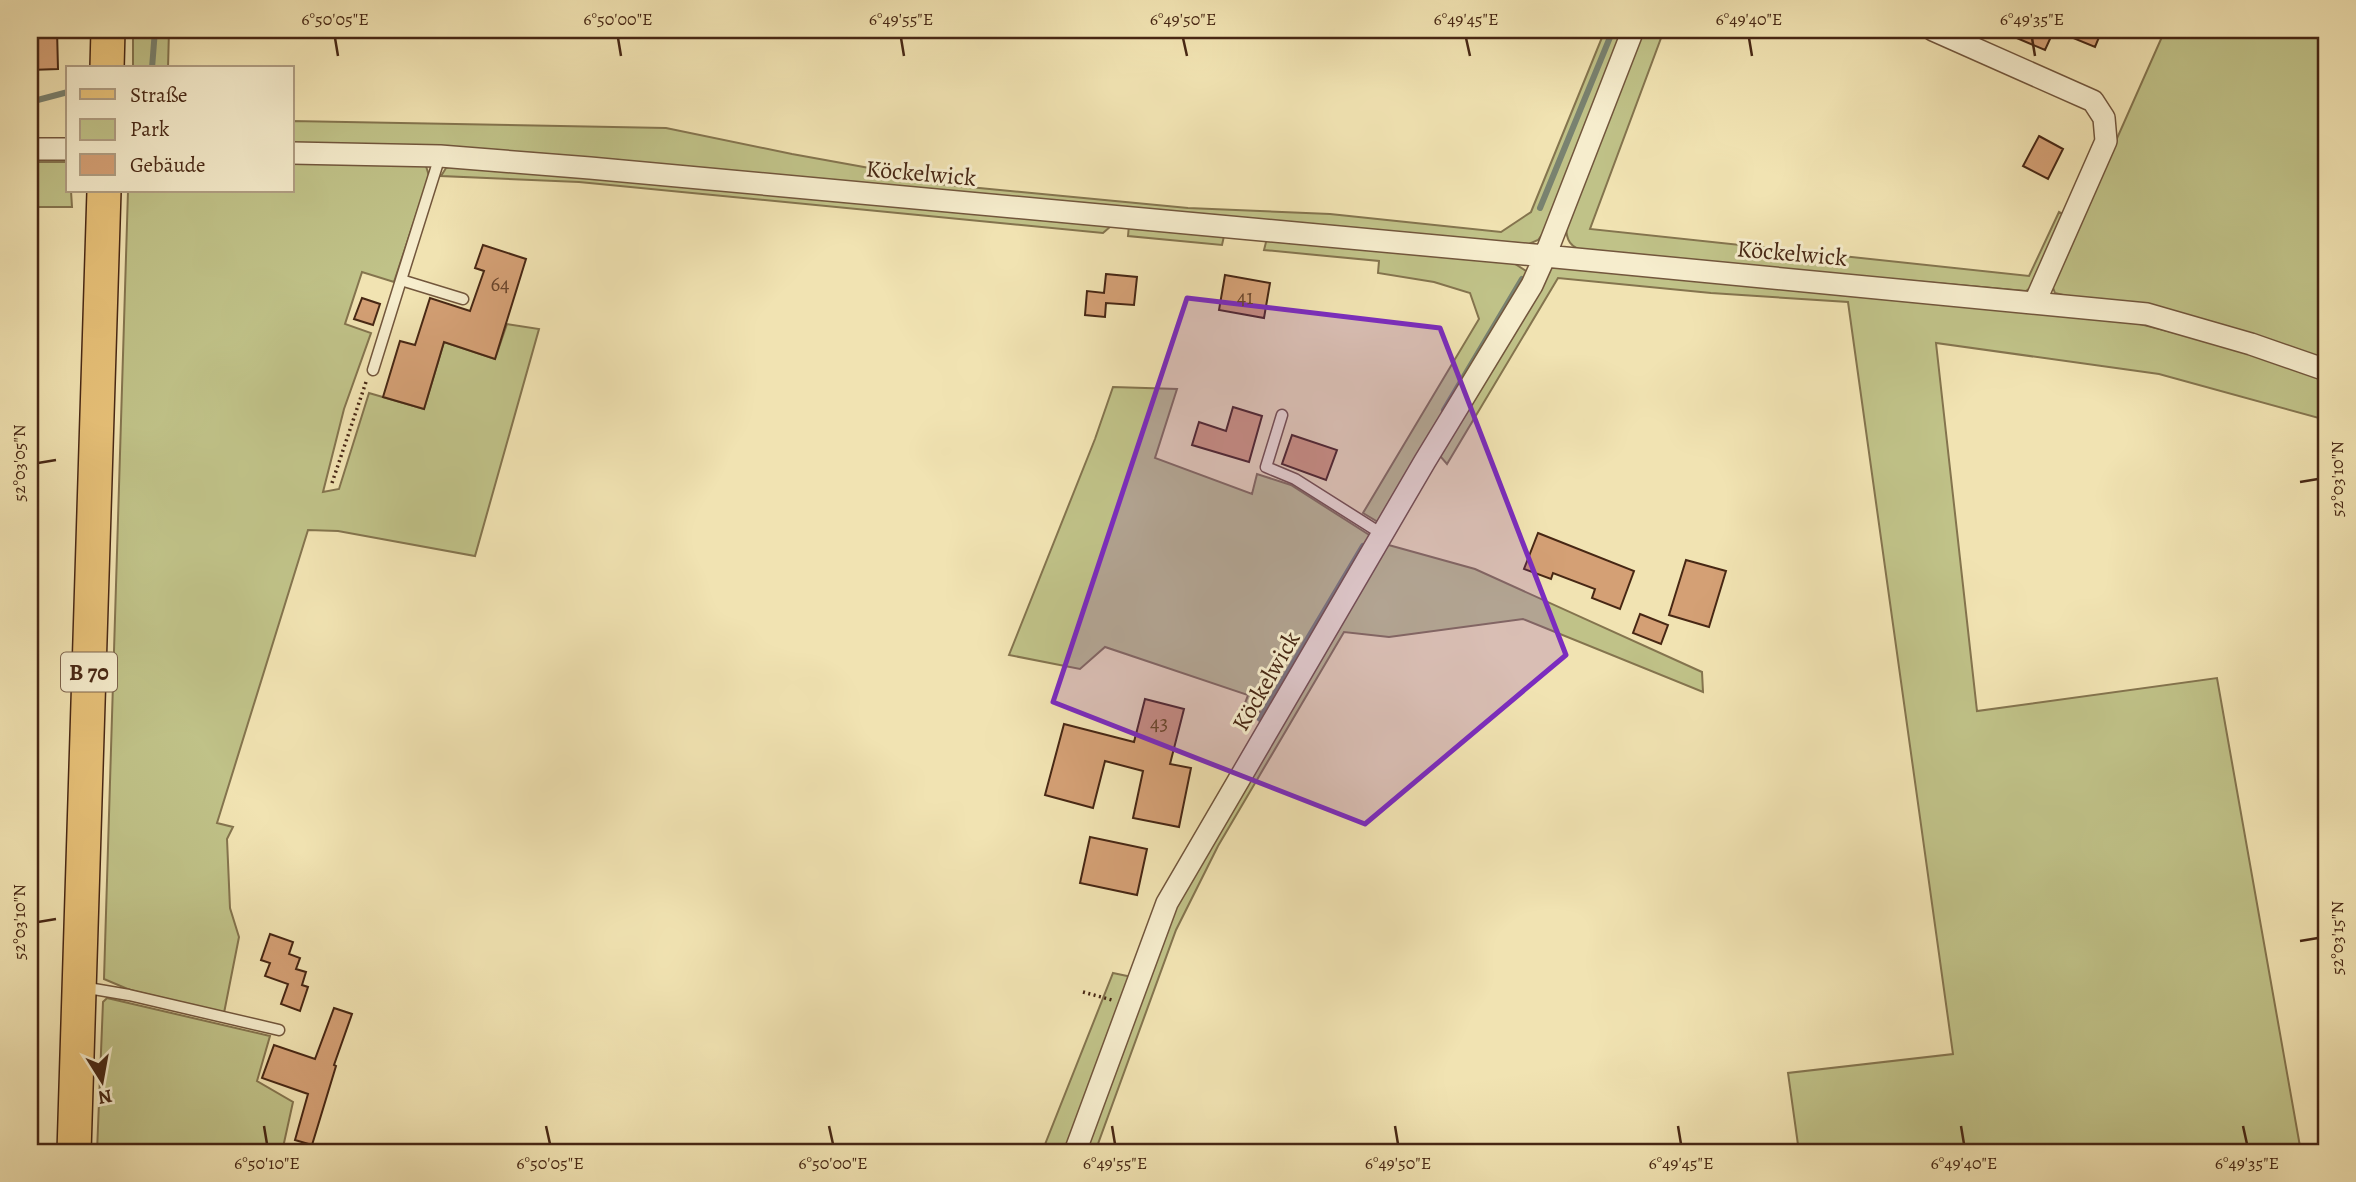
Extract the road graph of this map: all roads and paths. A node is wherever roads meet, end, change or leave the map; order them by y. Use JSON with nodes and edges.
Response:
{"nodes":[{"id":1,"x":108,"y":30,"type":"edge"},
{"id":2,"x":1633,"y":30,"type":"edge"},
{"id":3,"x":1933,"y":30,"type":"edge"},
{"id":4,"x":107,"y":66,"type":"edge"},
{"id":5,"x":30,"y":149,"type":"edge"},
{"id":6,"x":66,"y":149,"type":"edge"},
{"id":7,"x":294,"y":153,"type":"edge"},
{"id":8,"x":440,"y":156,"type":"junction"},
{"id":9,"x":104,"y":192,"type":"edge"},
{"id":10,"x":1545,"y":256,"type":"junction"},
{"id":11,"x":401,"y":280,"type":"junction"},
{"id":12,"x":463,"y":299,"type":"dead end"},
{"id":13,"x":2035,"y":302,"type":"junction"},
{"id":14,"x":373,"y":370,"type":"joint"},
{"id":15,"x":2326,"y":370,"type":"edge"},
{"id":16,"x":1282,"y":415,"type":"dead end"},
{"id":17,"x":332,"y":483,"type":"dead end"},
{"id":18,"x":1382,"y":534,"type":"junction"},
{"id":19,"x":79,"y":986,"type":"junction"},
{"id":20,"x":1083,"y":992,"type":"dead end"},
{"id":21,"x":1129,"y":1005,"type":"junction"},
{"id":22,"x":279,"y":1030,"type":"dead end"},
{"id":23,"x":74,"y":1152,"type":"edge"},
{"id":24,"x":1075,"y":1152,"type":"edge"}],
"edges":[{"from":1,"to":4,"type":"main road"},
{"from":2,"to":10,"type":"street","name":"Köckelwick"},
{"from":3,"to":13,"type":"street"},
{"from":5,"to":6,"type":"street"},
{"from":7,"to":8,"type":"street","name":"Köckelwick"},
{"from":8,"to":10,"type":"street","name":"Köckelwick"},
{"from":8,"to":11,"type":"lane"},
{"from":9,"to":19,"type":"main road","number":"B 70"},
{"from":10,"to":13,"type":"street","name":"Köckelwick"},
{"from":10,"to":18,"type":"street","name":"Köckelwick"},
{"from":11,"to":12,"type":"lane"},
{"from":11,"to":14,"type":"lane"},
{"from":13,"to":15,"type":"street","name":"Köckelwick"},
{"from":14,"to":17,"type":"path"},
{"from":16,"to":18,"type":"lane"},
{"from":18,"to":21,"type":"street","name":"Köckelwick"},
{"from":19,"to":22,"type":"lane"},
{"from":19,"to":23,"type":"main road","number":"B 70"},
{"from":20,"to":21,"type":"path"},
{"from":21,"to":24,"type":"street","name":"Köckelwick"}]}
